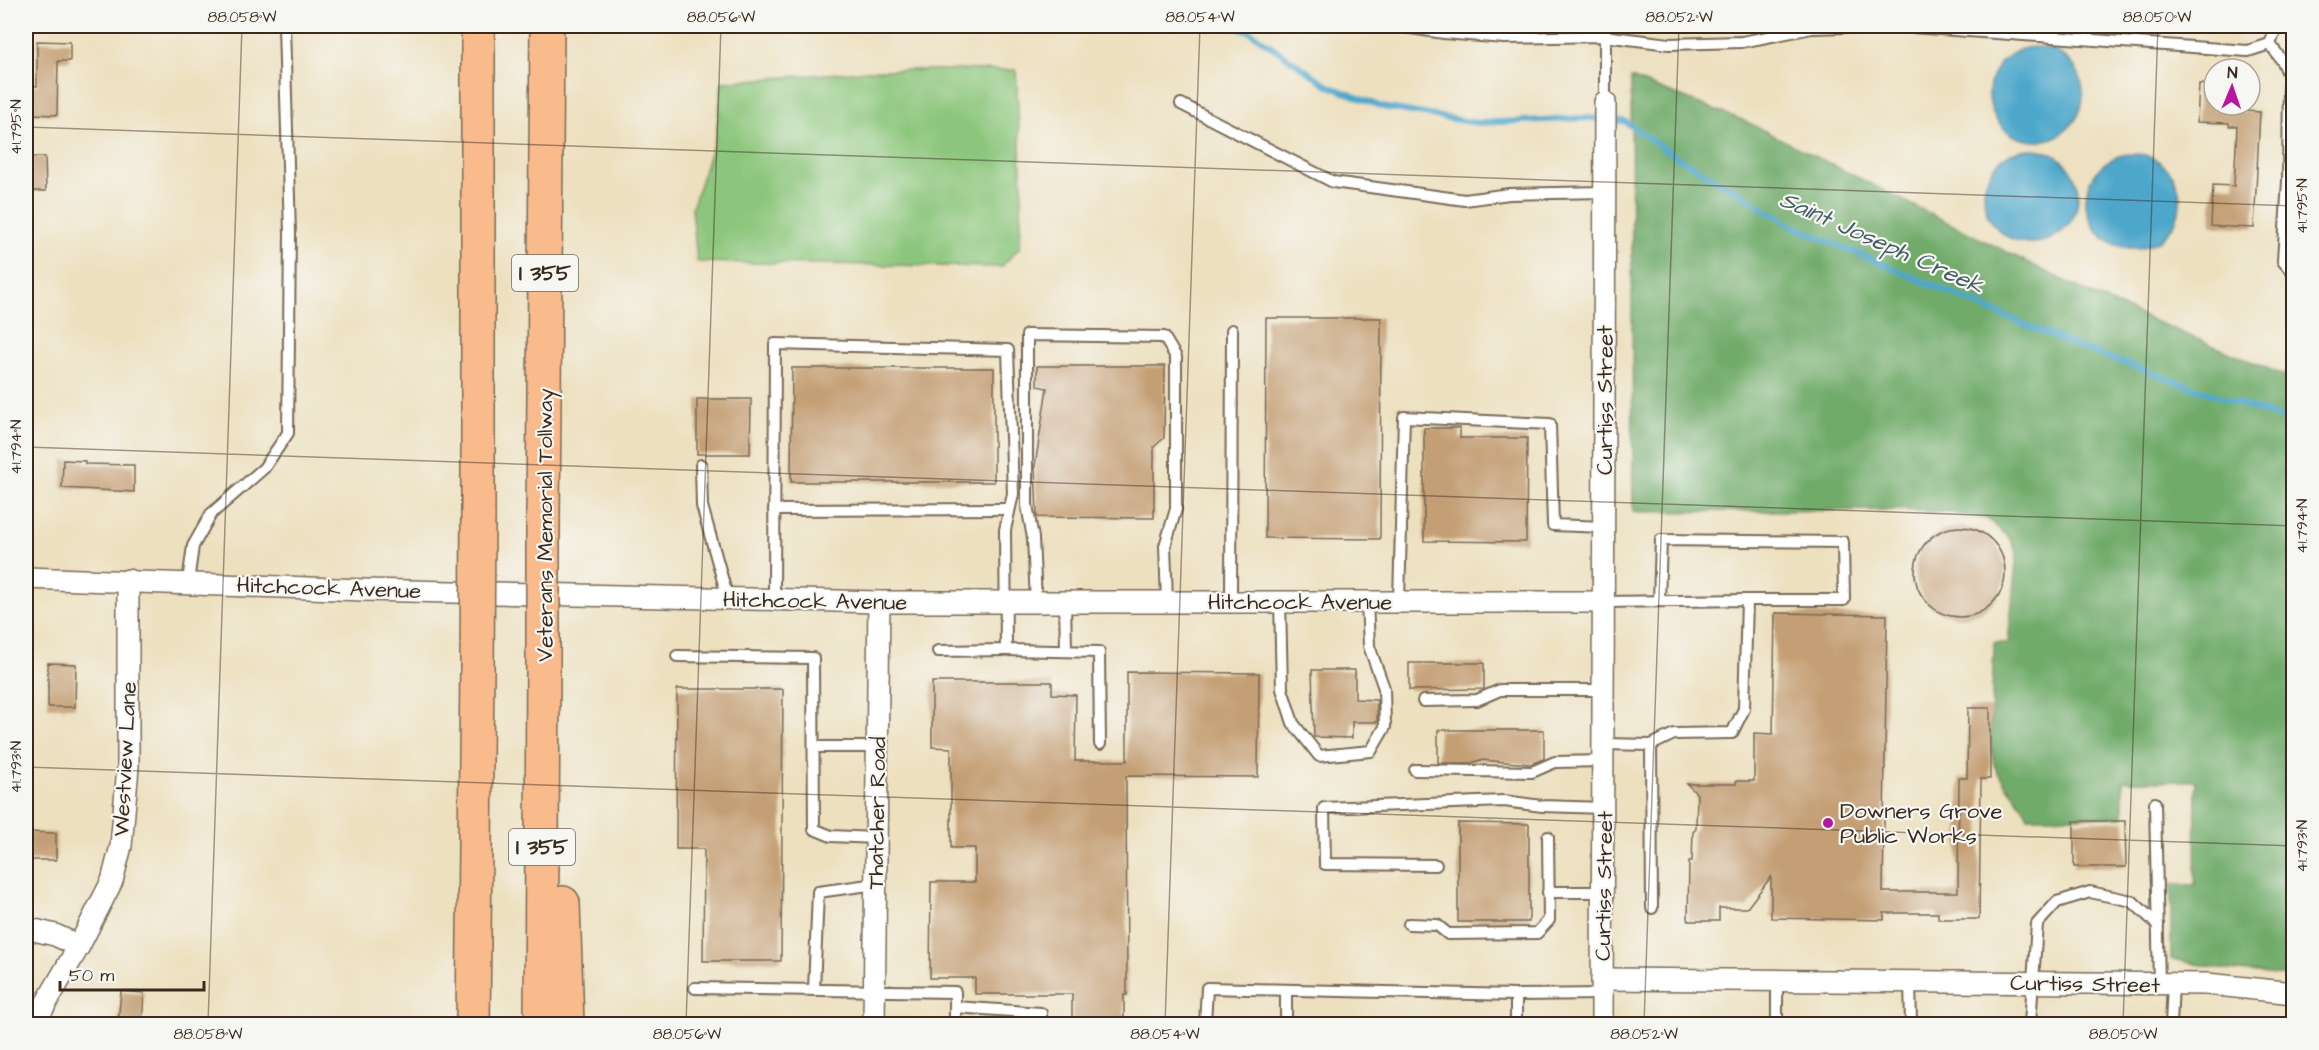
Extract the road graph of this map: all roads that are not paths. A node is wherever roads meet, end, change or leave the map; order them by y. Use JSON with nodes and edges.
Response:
{"nodes":[{"id":1,"x":284,"y":26,"type":"edge"},
{"id":2,"x":478,"y":26,"type":"edge"},
{"id":3,"x":547,"y":26,"type":"edge"},
{"id":4,"x":1397,"y":26,"type":"edge"},
{"id":5,"x":1876,"y":26,"type":"edge"},
{"id":6,"x":1898,"y":26,"type":"edge"},
{"id":7,"x":2277,"y":26,"type":"edge"},
{"id":8,"x":1989,"y":29,"type":"edge"},
{"id":9,"x":1605,"y":31,"type":"edge"},
{"id":10,"x":2270,"y":44,"type":"junction"},
{"id":11,"x":1605,"y":102,"type":"joint"},
{"id":12,"x":1181,"y":104,"type":"dead end"},
{"id":13,"x":1604,"y":192,"type":"junction"},
{"id":14,"x":2294,"y":274,"type":"edge"},
{"id":15,"x":1232,"y":330,"type":"dead end"},
{"id":16,"x":701,"y":465,"type":"dead end"},
{"id":17,"x":1009,"y":509,"type":"junction"},
{"id":18,"x":774,"y":510,"type":"junction"},
{"id":19,"x":1604,"y":526,"type":"junction"},
{"id":20,"x":26,"y":578,"type":"edge"},
{"id":21,"x":128,"y":580,"type":"junction"},
{"id":22,"x":188,"y":582,"type":"junction"},
{"id":23,"x":728,"y":599,"type":"junction"},
{"id":24,"x":774,"y":600,"type":"junction"},
{"id":25,"x":1747,"y":600,"type":"junction"},
{"id":26,"x":1036,"y":601,"type":"junction"},
{"id":27,"x":1065,"y":601,"type":"junction"},
{"id":28,"x":1167,"y":601,"type":"junction"},
{"id":29,"x":1231,"y":601,"type":"junction"},
{"id":30,"x":1280,"y":601,"type":"junction"},
{"id":31,"x":1367,"y":601,"type":"junction"},
{"id":32,"x":1400,"y":601,"type":"junction"},
{"id":33,"x":1659,"y":601,"type":"junction"},
{"id":34,"x":879,"y":602,"type":"junction"},
{"id":35,"x":1006,"y":602,"type":"junction"},
{"id":36,"x":1604,"y":602,"type":"junction"},
{"id":37,"x":1006,"y":650,"type":"junction"},
{"id":38,"x":938,"y":651,"type":"dead end"},
{"id":39,"x":1066,"y":651,"type":"junction"},
{"id":40,"x":677,"y":656,"type":"dead end"},
{"id":41,"x":1604,"y":690,"type":"junction"},
{"id":42,"x":1423,"y":701,"type":"dead end"},
{"id":43,"x":542,"y":726,"type":"junction"},
{"id":44,"x":1100,"y":744,"type":"dead end"},
{"id":45,"x":1651,"y":745,"type":"junction"},
{"id":46,"x":814,"y":747,"type":"junction"},
{"id":47,"x":877,"y":747,"type":"junction"},
{"id":48,"x":1604,"y":752,"type":"junction"},
{"id":49,"x":1415,"y":770,"type":"dead end"},
{"id":50,"x":2155,"y":803,"type":"dead end"},
{"id":51,"x":1604,"y":808,"type":"junction"},
{"id":52,"x":1548,"y":837,"type":"dead end"},
{"id":53,"x":876,"y":838,"type":"junction"},
{"id":54,"x":1436,"y":865,"type":"dead end"},
{"id":55,"x":876,"y":884,"type":"junction"},
{"id":56,"x":1548,"y":892,"type":"junction"},
{"id":57,"x":1604,"y":892,"type":"junction"},
{"id":58,"x":1652,"y":908,"type":"dead end"},
{"id":59,"x":1410,"y":924,"type":"dead end"},
{"id":60,"x":2158,"y":925,"type":"junction"},
{"id":61,"x":26,"y":928,"type":"edge"},
{"id":62,"x":79,"y":946,"type":"junction"},
{"id":63,"x":1777,"y":980,"type":"junction"},
{"id":64,"x":1911,"y":981,"type":"junction"},
{"id":65,"x":2034,"y":982,"type":"junction"},
{"id":66,"x":2166,"y":984,"type":"junction"},
{"id":67,"x":1602,"y":986,"type":"junction"},
{"id":68,"x":695,"y":988,"type":"dead end"},
{"id":69,"x":814,"y":990,"type":"junction"},
{"id":70,"x":1286,"y":990,"type":"junction"},
{"id":71,"x":874,"y":991,"type":"junction"},
{"id":72,"x":2294,"y":993,"type":"edge"},
{"id":73,"x":1516,"y":995,"type":"junction"},
{"id":74,"x":955,"y":1007,"type":"junction"},
{"id":75,"x":34,"y":1024,"type":"edge"},
{"id":76,"x":473,"y":1024,"type":"edge"},
{"id":77,"x":541,"y":1024,"type":"edge"},
{"id":78,"x":567,"y":1024,"type":"edge"},
{"id":79,"x":874,"y":1024,"type":"edge"},
{"id":80,"x":955,"y":1024,"type":"edge"},
{"id":81,"x":1041,"y":1024,"type":"edge"},
{"id":82,"x":1206,"y":1024,"type":"edge"},
{"id":83,"x":1286,"y":1024,"type":"edge"},
{"id":84,"x":1516,"y":1024,"type":"edge"},
{"id":85,"x":1602,"y":1024,"type":"edge"},
{"id":86,"x":1777,"y":1024,"type":"edge"},
{"id":87,"x":1911,"y":1024,"type":"edge"},
{"id":88,"x":2030,"y":1024,"type":"edge"},
{"id":89,"x":2171,"y":1024,"type":"edge"}],
"edges":[{"from":1,"to":22,"type":"lane"},
{"from":2,"to":76,"type":"highway","bridge":true},
{"from":3,"to":43,"type":"highway","name":"Veterans Memorial Tollway","number":"I 355","bridge":true},
{"from":4,"to":9,"type":"lane"},
{"from":5,"to":9,"type":"lane"},
{"from":6,"to":8,"type":"lane"},
{"from":7,"to":10,"type":"lane"},
{"from":8,"to":10,"type":"lane"},
{"from":9,"to":11,"type":"lane"},
{"from":10,"to":14,"type":"lane"},
{"from":11,"to":13,"type":"street","name":"Curtiss Street"},
{"from":12,"to":13,"type":"lane"},
{"from":13,"to":19,"type":"street","name":"Curtiss Street"},
{"from":15,"to":29,"type":"lane"},
{"from":16,"to":23,"type":"lane"},
{"from":17,"to":18,"type":"lane"},
{"from":17,"to":18,"type":"lane"},
{"from":17,"to":35,"type":"lane"},
{"from":18,"to":24,"type":"lane"},
{"from":19,"to":32,"type":"lane"},
{"from":19,"to":36,"type":"street","name":"Curtiss Street"},
{"from":20,"to":21,"type":"street","name":"Hitchcock Avenue"},
{"from":21,"to":22,"type":"street","name":"Hitchcock Avenue"},
{"from":21,"to":62,"type":"street","name":"Westview Lane"},
{"from":22,"to":23,"type":"street","name":"Hitchcock Avenue"},
{"from":23,"to":24,"type":"street","name":"Hitchcock Avenue"},
{"from":24,"to":34,"type":"street","name":"Hitchcock Avenue"},
{"from":25,"to":33,"type":"lane"},
{"from":25,"to":33,"type":"lane"},
{"from":25,"to":45,"type":"lane"},
{"from":26,"to":27,"type":"street","name":"Hitchcock Avenue"},
{"from":26,"to":28,"type":"lane"},
{"from":26,"to":35,"type":"street","name":"Hitchcock Avenue"},
{"from":27,"to":28,"type":"street","name":"Hitchcock Avenue"},
{"from":27,"to":39,"type":"lane"},
{"from":28,"to":29,"type":"street","name":"Hitchcock Avenue"},
{"from":29,"to":30,"type":"street","name":"Hitchcock Avenue"},
{"from":30,"to":31,"type":"street","name":"Hitchcock Avenue"},
{"from":30,"to":31,"type":"lane"},
{"from":31,"to":32,"type":"street","name":"Hitchcock Avenue"},
{"from":32,"to":36,"type":"street","name":"Hitchcock Avenue"},
{"from":33,"to":36,"type":"lane"},
{"from":34,"to":35,"type":"street","name":"Hitchcock Avenue"},
{"from":34,"to":47,"type":"street","name":"Thatcher Road"},
{"from":35,"to":37,"type":"lane"},
{"from":36,"to":41,"type":"street","name":"Curtiss Street"},
{"from":37,"to":38,"type":"lane"},
{"from":37,"to":39,"type":"lane"},
{"from":39,"to":44,"type":"lane"},
{"from":40,"to":46,"type":"lane"},
{"from":41,"to":42,"type":"lane"},
{"from":41,"to":48,"type":"street","name":"Curtiss Street"},
{"from":43,"to":77,"type":"highway","name":"Veterans Memorial Tollway","number":"I 355"},
{"from":43,"to":78,"type":"highway"},
{"from":45,"to":48,"type":"lane"},
{"from":45,"to":58,"type":"lane"},
{"from":46,"to":47,"type":"lane"},
{"from":46,"to":53,"type":"lane"},
{"from":47,"to":53,"type":"street","name":"Thatcher Road"},
{"from":48,"to":49,"type":"lane"},
{"from":48,"to":51,"type":"street","name":"Curtiss Street"},
{"from":50,"to":60,"type":"lane"},
{"from":51,"to":54,"type":"lane"},
{"from":51,"to":57,"type":"street","name":"Curtiss Street"},
{"from":52,"to":56,"type":"lane"},
{"from":53,"to":55,"type":"street","name":"Thatcher Road"},
{"from":55,"to":69,"type":"lane"},
{"from":55,"to":71,"type":"street","name":"Thatcher Road"},
{"from":56,"to":57,"type":"lane"},
{"from":56,"to":59,"type":"lane"},
{"from":57,"to":67,"type":"street","name":"Curtiss Street"},
{"from":60,"to":65,"type":"lane"},
{"from":60,"to":66,"type":"lane"},
{"from":61,"to":62,"type":"street"},
{"from":62,"to":75,"type":"street","name":"Westview Lane"},
{"from":63,"to":64,"type":"street","name":"Curtiss Street"},
{"from":63,"to":67,"type":"street","name":"Curtiss Street"},
{"from":63,"to":86,"type":"lane"},
{"from":64,"to":65,"type":"street","name":"Curtiss Street"},
{"from":64,"to":87,"type":"lane"},
{"from":65,"to":66,"type":"street","name":"Curtiss Street"},
{"from":65,"to":88,"type":"lane"},
{"from":66,"to":72,"type":"street","name":"Curtiss Street"},
{"from":66,"to":89,"type":"lane"},
{"from":67,"to":73,"type":"lane"},
{"from":67,"to":85,"type":"street"},
{"from":68,"to":69,"type":"lane"},
{"from":69,"to":71,"type":"lane"},
{"from":70,"to":73,"type":"lane"},
{"from":70,"to":82,"type":"lane"},
{"from":70,"to":83,"type":"lane"},
{"from":71,"to":74,"type":"lane"},
{"from":71,"to":79,"type":"street","name":"Thatcher Road"},
{"from":73,"to":84,"type":"lane"},
{"from":74,"to":80,"type":"lane"},
{"from":74,"to":81,"type":"lane"}]}
